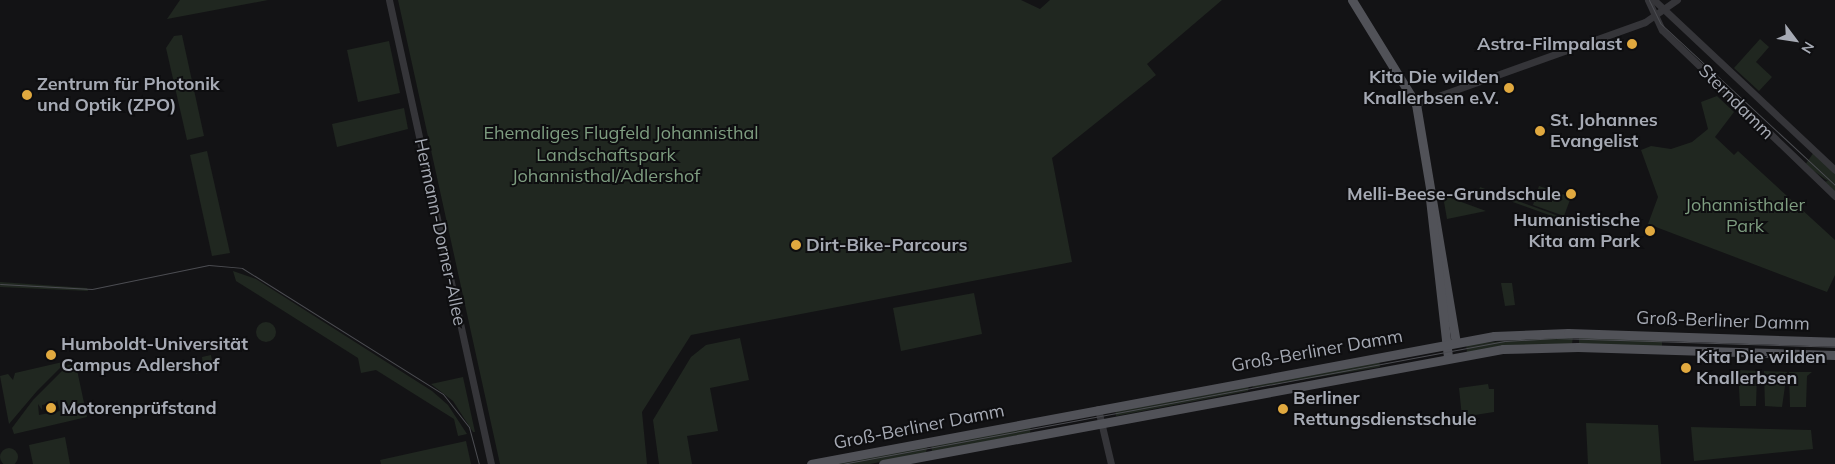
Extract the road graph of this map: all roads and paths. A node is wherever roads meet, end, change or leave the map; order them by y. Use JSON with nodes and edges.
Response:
{"nodes":[{"id":1,"x":389,"y":0,"type":"edge"},
{"id":2,"x":1352,"y":0,"type":"edge"},
{"id":3,"x":1648,"y":0,"type":"edge"},
{"id":4,"x":1654,"y":0,"type":"edge"},
{"id":5,"x":1677,"y":0,"type":"edge"},
{"id":6,"x":1665,"y":11,"type":"junction"},
{"id":7,"x":1654,"y":18,"type":"junction"},
{"id":8,"x":1416,"y":104,"type":"junction"},
{"id":9,"x":1835,"y":170,"type":"edge"},
{"id":10,"x":1835,"y":196,"type":"edge"},
{"id":11,"x":1835,"y":342,"type":"edge"},
{"id":12,"x":1452,"y":343,"type":"junction"},
{"id":13,"x":1835,"y":355,"type":"edge"},
{"id":14,"x":1448,"y":358,"type":"junction"},
{"id":15,"x":1098,"y":409,"type":"junction"},
{"id":16,"x":1102,"y":421,"type":"junction"},
{"id":17,"x":491,"y":464,"type":"edge"},
{"id":18,"x":811,"y":464,"type":"edge"},
{"id":19,"x":883,"y":464,"type":"edge"},
{"id":20,"x":1111,"y":464,"type":"edge"}],
"edges":[{"from":1,"to":17,"type":"street","name":"Hermann-Dorner-Allee"},
{"from":2,"to":8,"type":"main road"},
{"from":3,"to":7,"type":"street","name":"Sterndamm"},
{"from":4,"to":6,"type":"street","name":"Sterndamm"},
{"from":5,"to":6,"type":"street"},
{"from":6,"to":7,"type":"street"},
{"from":6,"to":9,"type":"street","name":"Sterndamm"},
{"from":7,"to":8,"type":"street"},
{"from":7,"to":10,"type":"street","name":"Sterndamm"},
{"from":8,"to":12,"type":"main road"},
{"from":11,"to":12,"type":"main road","name":"Groß-Berliner Damm"},
{"from":12,"to":14,"type":"main road"},
{"from":12,"to":15,"type":"main road","name":"Groß-Berliner Damm"},
{"from":13,"to":14,"type":"main road","name":"Groß-Berliner Damm"},
{"from":14,"to":16,"type":"main road","name":"Groß-Berliner Damm"},
{"from":15,"to":16,"type":"street"},
{"from":15,"to":18,"type":"main road","name":"Groß-Berliner Damm"},
{"from":16,"to":19,"type":"main road","name":"Groß-Berliner Damm"},
{"from":16,"to":20,"type":"street"}]}
